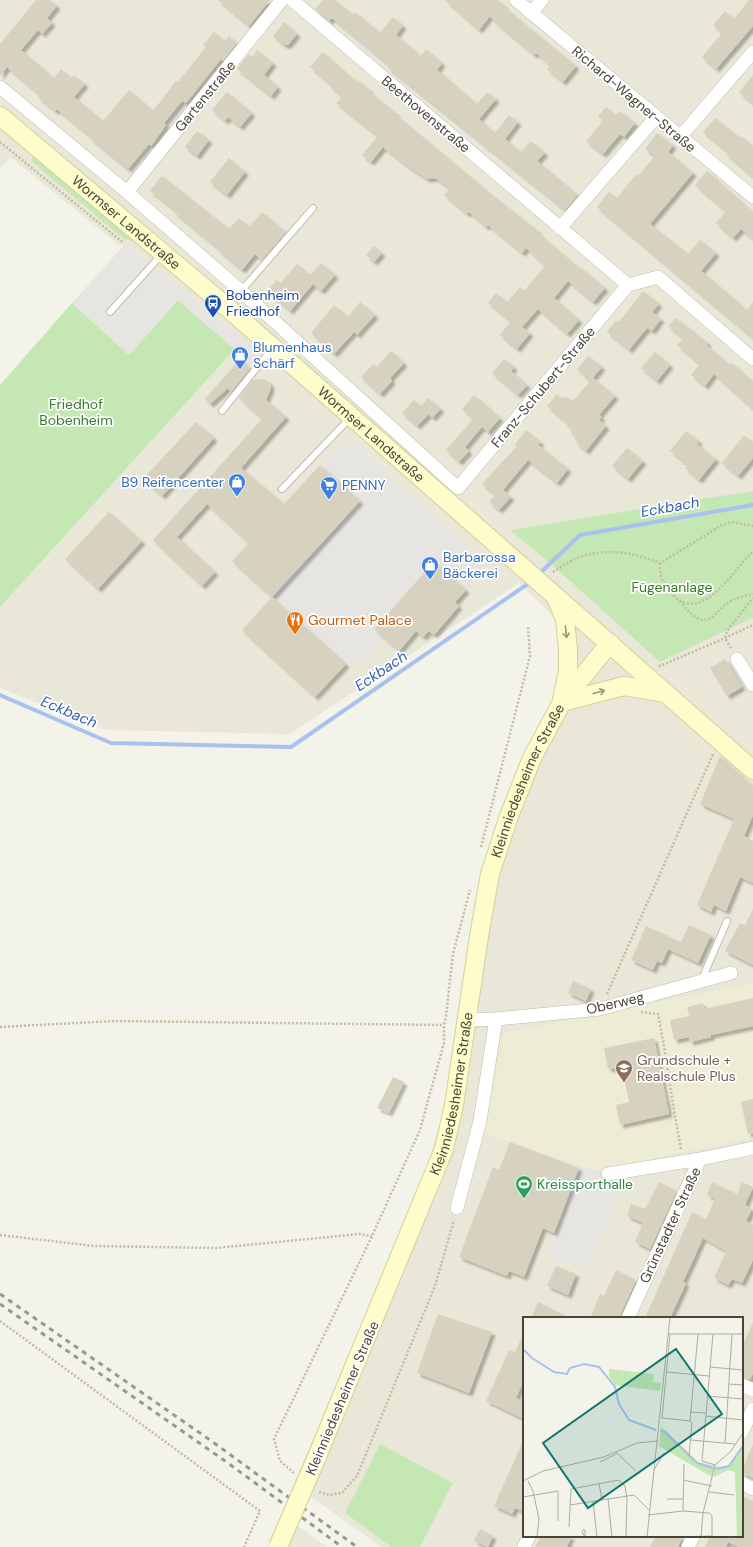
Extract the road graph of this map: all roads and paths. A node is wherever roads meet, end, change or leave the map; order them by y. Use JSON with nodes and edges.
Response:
{"nodes":[{"id":1,"x":282,"y":0,"type":"edge"},
{"id":2,"x":292,"y":0,"type":"edge"},
{"id":3,"x":516,"y":0,"type":"edge"},
{"id":4,"x":542,"y":0,"type":"edge"},
{"id":5,"x":531,"y":13,"type":"junction"},
{"id":6,"x":753,"y":52,"type":"edge"},
{"id":7,"x":0,"y":87,"type":"edge"},
{"id":8,"x":0,"y":116,"type":"edge"},
{"id":9,"x":656,"y":117,"type":"junction"},
{"id":10,"x":680,"y":137,"type":"junction"},
{"id":11,"x":127,"y":192,"type":"junction"},
{"id":12,"x":753,"y":197,"type":"edge"},
{"id":13,"x":313,"y":208,"type":"dead end"},
{"id":14,"x":560,"y":228,"type":"junction"},
{"id":15,"x":163,"y":253,"type":"junction"},
{"id":16,"x":628,"y":285,"type":"junction"},
{"id":17,"x":241,"y":291,"type":"junction"},
{"id":18,"x":110,"y":312,"type":"dead end"},
{"id":19,"x":273,"y":348,"type":"junction"},
{"id":20,"x":753,"y":359,"type":"edge"},
{"id":21,"x":222,"y":411,"type":"dead end"},
{"id":22,"x":351,"y":417,"type":"junction"},
{"id":23,"x":458,"y":488,"type":"joint"},
{"id":24,"x":282,"y":489,"type":"dead end"},
{"id":25,"x":753,"y":526,"type":"edge"},
{"id":26,"x":753,"y":551,"type":"edge"},
{"id":27,"x":660,"y":563,"type":"junction"},
{"id":28,"x":559,"y":577,"type":"dead end"},
{"id":29,"x":549,"y":589,"type":"junction"},
{"id":30,"x":753,"y":594,"type":"edge"},
{"id":31,"x":753,"y":598,"type":"edge"},
{"id":32,"x":679,"y":601,"type":"junction"},
{"id":33,"x":753,"y":625,"type":"edge"},
{"id":34,"x":528,"y":626,"type":"dead end"},
{"id":35,"x":725,"y":638,"type":"junction"},
{"id":36,"x":610,"y":643,"type":"junction"},
{"id":37,"x":737,"y":659,"type":"dead end"},
{"id":38,"x":656,"y":662,"type":"dead end"},
{"id":39,"x":753,"y":685,"type":"edge"},
{"id":40,"x":667,"y":694,"type":"junction"},
{"id":41,"x":562,"y":702,"type":"junction"},
{"id":42,"x":707,"y":750,"type":"dead end"},
{"id":43,"x":753,"y":770,"type":"edge"},
{"id":44,"x":481,"y":847,"type":"dead end"},
{"id":45,"x":471,"y":885,"type":"dead end"},
{"id":46,"x":727,"y":921,"type":"dead end"},
{"id":47,"x":732,"y":973,"type":"dead end"},
{"id":48,"x":702,"y":981,"type":"junction"},
{"id":49,"x":600,"y":1009,"type":"junction"},
{"id":50,"x":636,"y":1012,"type":"dead end"},
{"id":51,"x":446,"y":1016,"type":"dead end"},
{"id":52,"x":496,"y":1019,"type":"junction"},
{"id":53,"x":467,"y":1020,"type":"junction"},
{"id":54,"x":444,"y":1025,"type":"dead end"},
{"id":55,"x":0,"y":1027,"type":"edge"},
{"id":56,"x":753,"y":1148,"type":"edge"},
{"id":57,"x":700,"y":1159,"type":"junction"},
{"id":58,"x":683,"y":1162,"type":"junction"},
{"id":59,"x":608,"y":1174,"type":"dead end"},
{"id":60,"x":457,"y":1208,"type":"dead end"},
{"id":61,"x":0,"y":1235,"type":"edge"},
{"id":62,"x":372,"y":1236,"type":"dead end"},
{"id":63,"x":628,"y":1317,"type":"edge"},
{"id":64,"x":0,"y":1321,"type":"edge"},
{"id":65,"x":743,"y":1385,"type":"edge"},
{"id":66,"x":753,"y":1390,"type":"edge"},
{"id":67,"x":753,"y":1409,"type":"edge"},
{"id":68,"x":743,"y":1430,"type":"edge"},
{"id":69,"x":743,"y":1484,"type":"edge"},
{"id":70,"x":753,"y":1489,"type":"edge"},
{"id":71,"x":528,"y":1537,"type":"edge"},
{"id":72,"x":693,"y":1537,"type":"edge"},
{"id":73,"x":244,"y":1547,"type":"edge"},
{"id":74,"x":278,"y":1547,"type":"edge"},
{"id":75,"x":524,"y":1547,"type":"edge"},
{"id":76,"x":688,"y":1547,"type":"edge"}],
"edges":[{"from":1,"to":11,"type":"street","name":"Gartenstraße"},
{"from":2,"to":14,"type":"street","name":"Beethovenstraße"},
{"from":3,"to":5,"type":"street","name":"Richard-Wagner-Straße"},
{"from":4,"to":5,"type":"street"},
{"from":5,"to":9,"type":"street","name":"Richard-Wagner-Straße"},
{"from":6,"to":10,"type":"street"},
{"from":7,"to":11,"type":"street","name":"Wormser Landstraße"},
{"from":8,"to":15,"type":"main road","name":"Wormser Landstraße"},
{"from":9,"to":10,"type":"street","name":"Richard-Wagner-Straße"},
{"from":9,"to":14,"type":"street"},
{"from":10,"to":12,"type":"street","name":"Richard-Wagner-Straße"},
{"from":11,"to":17,"type":"street","name":"Wormser Landstraße"},
{"from":13,"to":17,"type":"lane"},
{"from":14,"to":16,"type":"street","name":"Beethovenstraße"},
{"from":15,"to":18,"type":"lane"},
{"from":15,"to":19,"type":"main road","name":"Wormser Landstraße"},
{"from":16,"to":20,"type":"street"},
{"from":16,"to":23,"type":"street","name":"Franz-Schubert-Straße"},
{"from":17,"to":23,"type":"street","name":"Wormser Landstraße"},
{"from":19,"to":21,"type":"lane"},
{"from":19,"to":22,"type":"main road","name":"Wormser Landstraße"},
{"from":22,"to":24,"type":"lane"},
{"from":22,"to":29,"type":"main road","name":"Wormser Landstraße"},
{"from":25,"to":27,"type":"path"},
{"from":26,"to":32,"type":"path"},
{"from":27,"to":28,"type":"path"},
{"from":27,"to":32,"type":"path"},
{"from":29,"to":36,"type":"main road","name":"Wormser Landstraße"},
{"from":29,"to":41,"type":"main road","one_way":true},
{"from":30,"to":32,"type":"path"},
{"from":31,"to":35,"type":"path"},
{"from":33,"to":35,"type":"path"},
{"from":34,"to":44,"type":"path"},
{"from":35,"to":38,"type":"path"},
{"from":36,"to":40,"type":"main road","name":"Wormser Landstraße"},
{"from":36,"to":41,"type":"main road","name":"Kleinniedesheimer Straße"},
{"from":37,"to":39,"type":"street"},
{"from":41,"to":40,"type":"main road","one_way":true},
{"from":40,"to":43,"type":"main road","name":"Wormser Landstraße"},
{"from":41,"to":53,"type":"main road","name":"Kleinniedesheimer Straße"},
{"from":42,"to":49,"type":"path"},
{"from":45,"to":51,"type":"path"},
{"from":46,"to":48,"type":"lane"},
{"from":47,"to":48,"type":"street","name":"Oberweg"},
{"from":48,"to":49,"type":"street","name":"Oberweg"},
{"from":49,"to":52,"type":"street","name":"Oberweg"},
{"from":50,"to":58,"type":"path"},
{"from":52,"to":53,"type":"street","name":"Oberweg"},
{"from":52,"to":60,"type":"street"},
{"from":53,"to":74,"type":"main road","name":"Kleinniedesheimer Straße","bridge":true},
{"from":54,"to":55,"type":"path"},
{"from":56,"to":57,"type":"street","name":"Grünstadter Straße"},
{"from":57,"to":58,"type":"street"},
{"from":57,"to":63,"type":"street","name":"Grünstadter Straße"},
{"from":58,"to":59,"type":"street"},
{"from":61,"to":62,"type":"path"},
{"from":64,"to":73,"type":"path"},
{"from":65,"to":66,"type":"street"},
{"from":67,"to":68,"type":"street"},
{"from":69,"to":70,"type":"street"},
{"from":71,"to":75,"type":"street"},
{"from":72,"to":76,"type":"street"}]}
